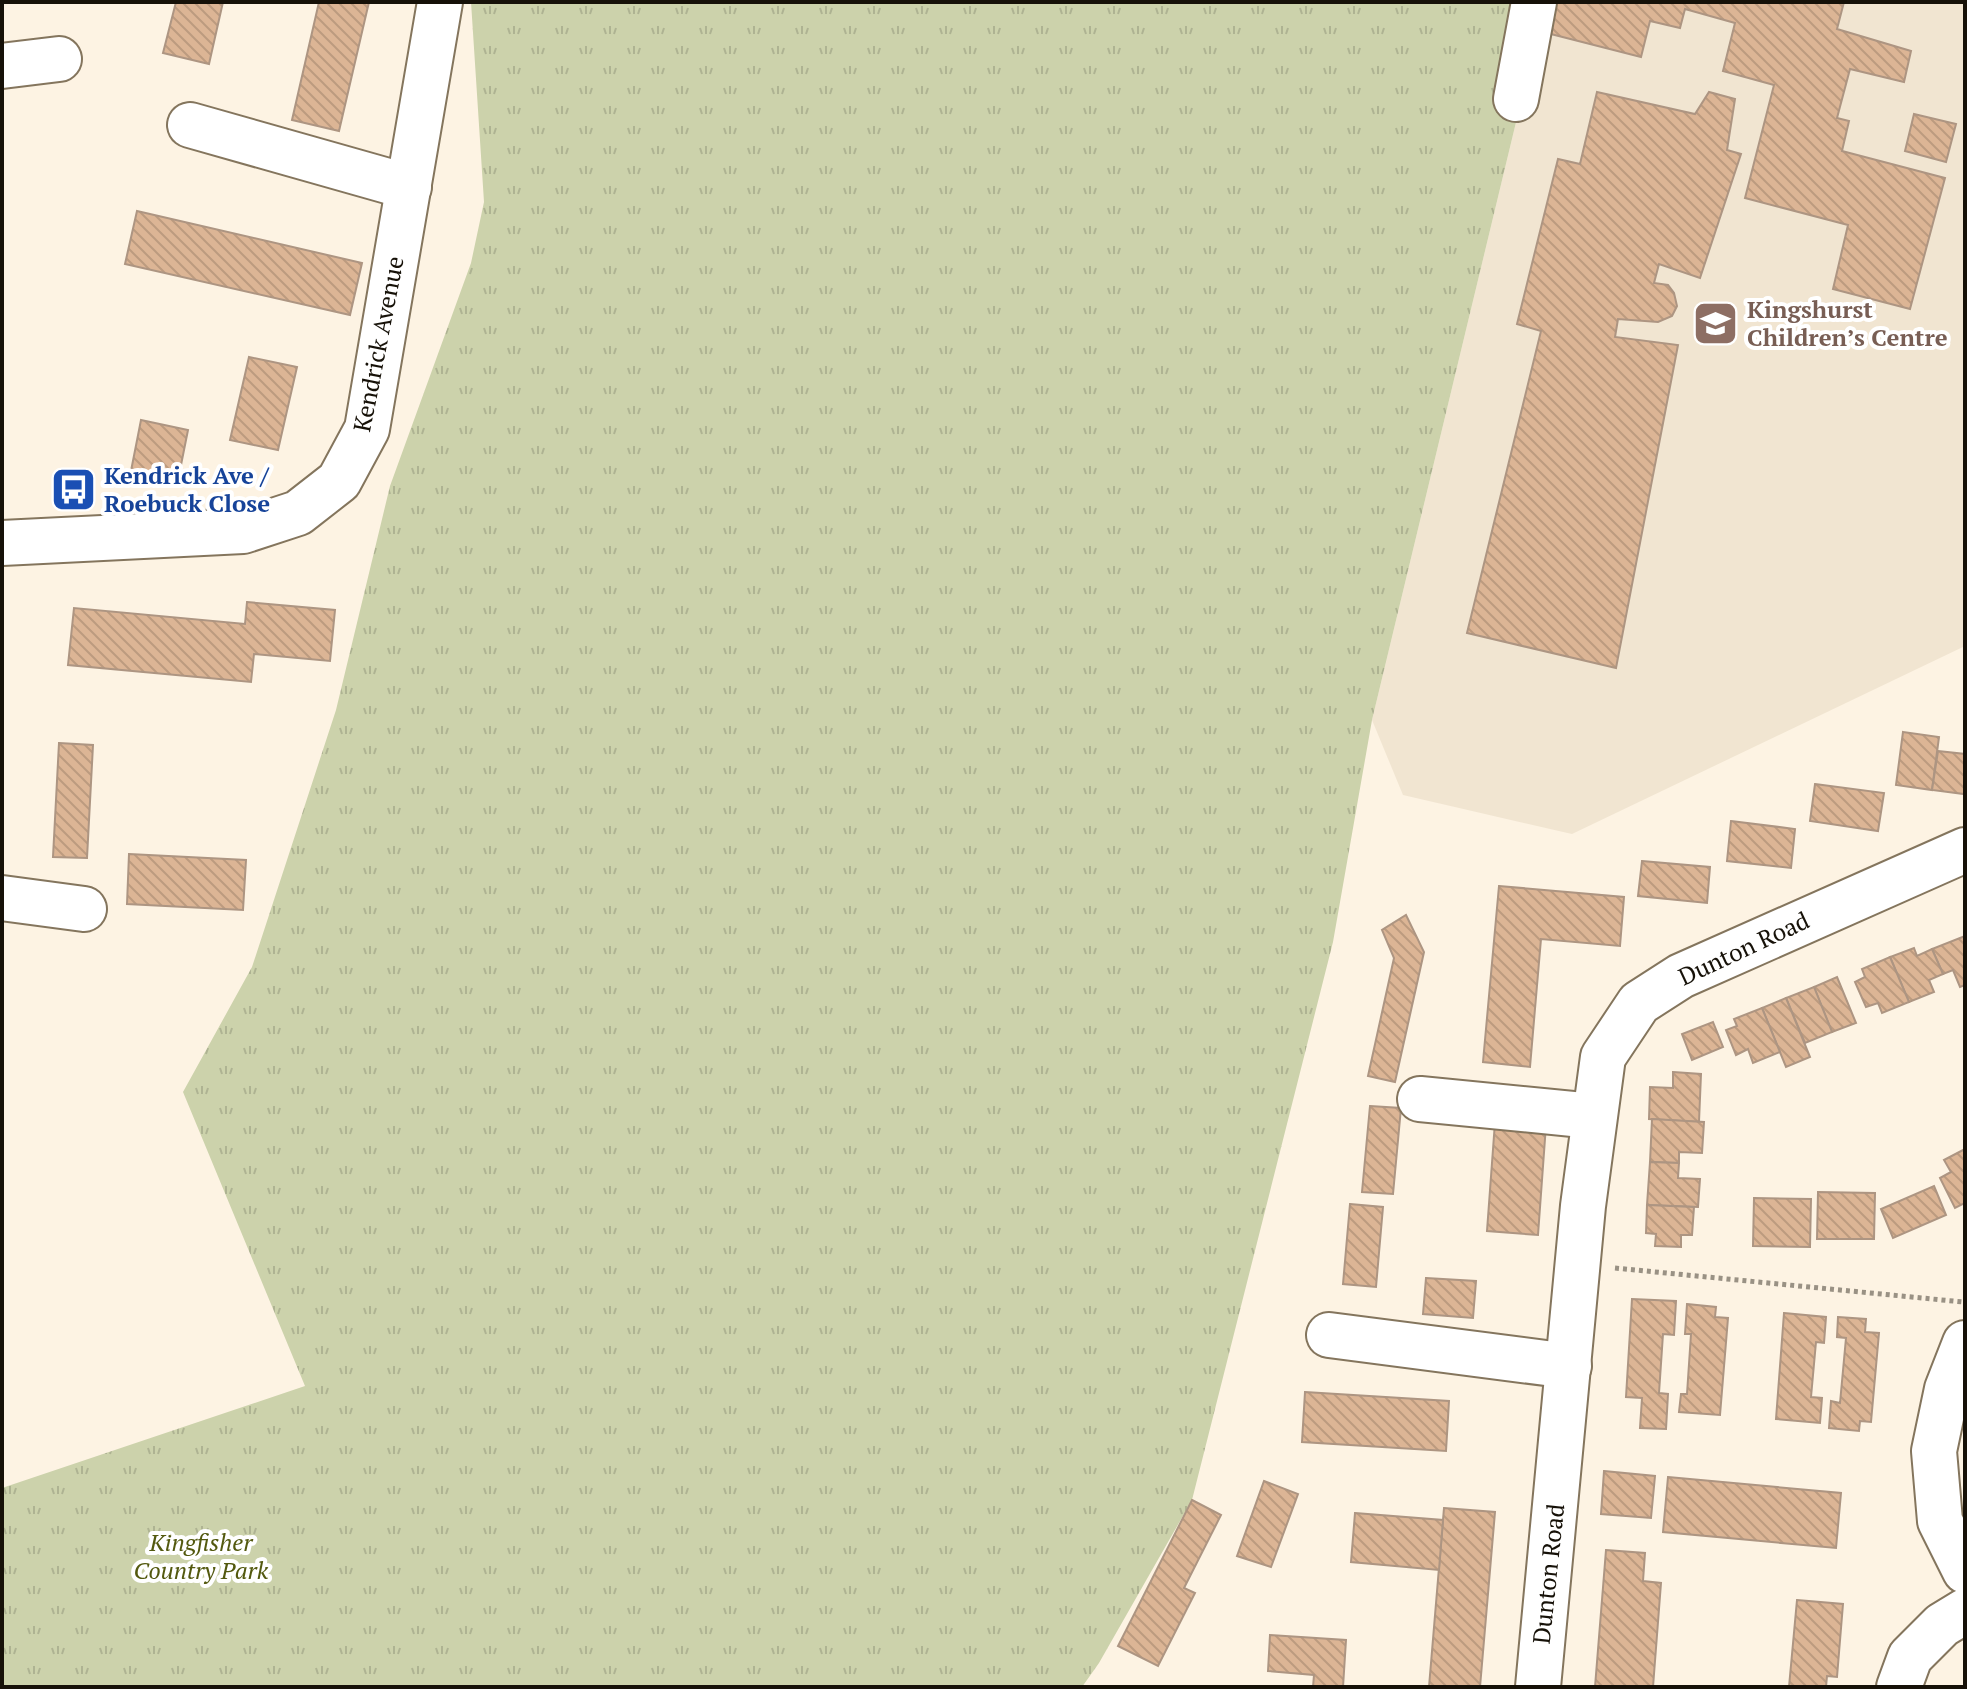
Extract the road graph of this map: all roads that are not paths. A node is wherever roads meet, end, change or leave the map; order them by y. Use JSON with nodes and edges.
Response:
{"nodes":[{"id":1,"x":440,"y":2,"type":"edge"},
{"id":2,"x":1534,"y":2,"type":"edge"},
{"id":3,"x":59,"y":59,"type":"dead end"},
{"id":4,"x":2,"y":66,"type":"edge"},
{"id":5,"x":1516,"y":99,"type":"dead end"},
{"id":6,"x":190,"y":125,"type":"dead end"},
{"id":7,"x":409,"y":187,"type":"junction"},
{"id":8,"x":2,"y":543,"type":"edge"},
{"id":9,"x":1965,"y":850,"type":"edge"},
{"id":10,"x":2,"y":898,"type":"edge"},
{"id":11,"x":84,"y":909,"type":"dead end"},
{"id":12,"x":1420,"y":1099,"type":"dead end"},
{"id":13,"x":1593,"y":1116,"type":"junction"},
{"id":14,"x":1329,"y":1335,"type":"dead end"},
{"id":15,"x":1965,"y":1343,"type":"edge"},
{"id":16,"x":1569,"y":1366,"type":"junction"},
{"id":17,"x":1965,"y":1571,"type":"edge"},
{"id":18,"x":1965,"y":1611,"type":"edge"},
{"id":19,"x":1538,"y":1687,"type":"edge"},
{"id":20,"x":1899,"y":1687,"type":"edge"}],
"edges":[{"from":1,"to":7,"type":"street","name":"Kendrick Avenue"},
{"from":2,"to":5,"type":"street"},
{"from":3,"to":4,"type":"street"},
{"from":6,"to":7,"type":"street"},
{"from":7,"to":8,"type":"street","name":"Kendrick Avenue"},
{"from":9,"to":13,"type":"street","name":"Dunton Road"},
{"from":10,"to":11,"type":"street"},
{"from":12,"to":13,"type":"street"},
{"from":13,"to":16,"type":"street","name":"Dunton Road"},
{"from":14,"to":16,"type":"street"},
{"from":15,"to":17,"type":"street"},
{"from":16,"to":19,"type":"street","name":"Dunton Road"},
{"from":18,"to":20,"type":"street"}]}
